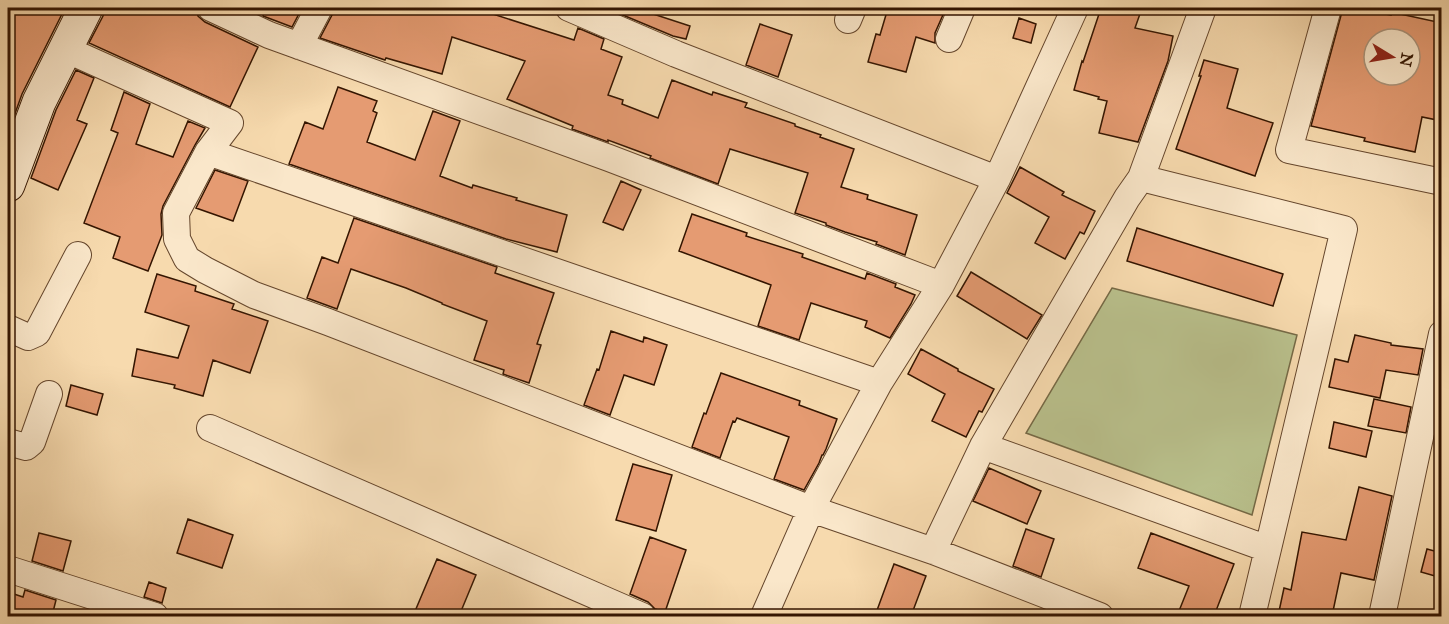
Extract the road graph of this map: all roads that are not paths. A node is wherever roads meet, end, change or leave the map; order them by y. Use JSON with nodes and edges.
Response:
{"nodes":[{"id":1,"x":86,"y":8,"type":"edge"},
{"id":2,"x":211,"y":8,"type":"edge"},
{"id":3,"x":318,"y":8,"type":"edge"},
{"id":4,"x":569,"y":8,"type":"edge"},
{"id":5,"x":962,"y":8,"type":"edge"},
{"id":6,"x":1075,"y":8,"type":"edge"},
{"id":7,"x":1203,"y":8,"type":"edge"},
{"id":8,"x":1328,"y":8,"type":"edge"},
{"id":9,"x":949,"y":39,"type":"dead end"},
{"id":10,"x":299,"y":46,"type":"junction"},
{"id":11,"x":64,"y":49,"type":"junction"},
{"id":12,"x":208,"y":152,"type":"junction"},
{"id":13,"x":1141,"y":178,"type":"junction"},
{"id":14,"x":997,"y":179,"type":"junction"},
{"id":15,"x":1442,"y":182,"type":"edge"},
{"id":16,"x":8,"y":185,"type":"edge"},
{"id":17,"x":78,"y":255,"type":"dead end"},
{"id":18,"x":941,"y":285,"type":"junction"},
{"id":19,"x":8,"y":328,"type":"edge"},
{"id":20,"x":1442,"y":334,"type":"edge"},
{"id":21,"x":879,"y":383,"type":"junction"},
{"id":22,"x":49,"y":394,"type":"dead end"},
{"id":23,"x":210,"y":428,"type":"dead end"},
{"id":24,"x":8,"y":442,"type":"edge"},
{"id":25,"x":983,"y":446,"type":"junction"},
{"id":26,"x":811,"y":509,"type":"junction"},
{"id":27,"x":1268,"y":549,"type":"junction"},
{"id":28,"x":933,"y":551,"type":"junction"},
{"id":29,"x":8,"y":569,"type":"edge"},
{"id":30,"x":155,"y":616,"type":"edge"},
{"id":31,"x":642,"y":616,"type":"edge"},
{"id":32,"x":764,"y":616,"type":"edge"},
{"id":33,"x":1100,"y":616,"type":"edge"},
{"id":34,"x":1252,"y":616,"type":"edge"},
{"id":35,"x":1382,"y":616,"type":"edge"}],
"edges":[{"from":1,"to":11,"type":"street"},
{"from":2,"to":10,"type":"street"},
{"from":3,"to":10,"type":"street"},
{"from":4,"to":14,"type":"street"},
{"from":5,"to":9,"type":"street"},
{"from":6,"to":14,"type":"street"},
{"from":7,"to":13,"type":"street"},
{"from":8,"to":15,"type":"street"},
{"from":10,"to":18,"type":"street"},
{"from":11,"to":12,"type":"street"},
{"from":11,"to":16,"type":"street"},
{"from":12,"to":21,"type":"street"},
{"from":12,"to":26,"type":"street"},
{"from":13,"to":25,"type":"street"},
{"from":13,"to":27,"type":"street"},
{"from":14,"to":18,"type":"street"},
{"from":17,"to":19,"type":"street"},
{"from":18,"to":21,"type":"street"},
{"from":20,"to":35,"type":"street"},
{"from":21,"to":26,"type":"street"},
{"from":22,"to":24,"type":"street"},
{"from":23,"to":31,"type":"street"},
{"from":25,"to":27,"type":"street"},
{"from":25,"to":28,"type":"street"},
{"from":26,"to":28,"type":"street"},
{"from":26,"to":32,"type":"street"},
{"from":27,"to":34,"type":"street"},
{"from":28,"to":33,"type":"street"},
{"from":29,"to":30,"type":"street"}]}
